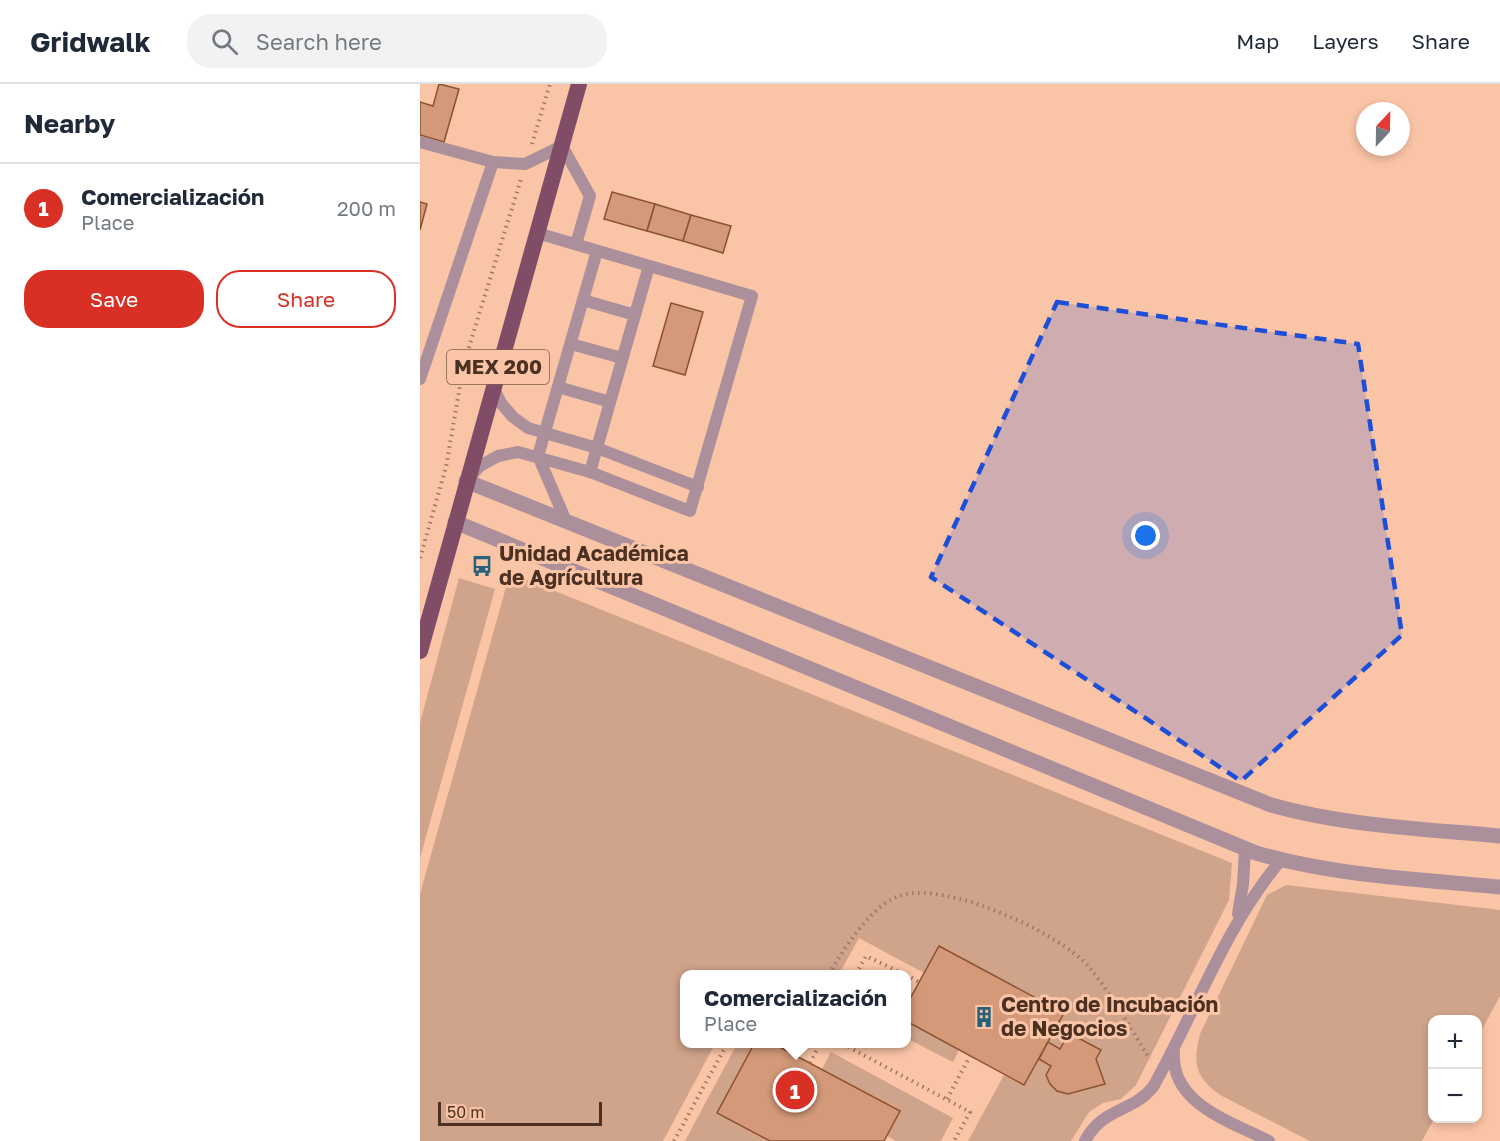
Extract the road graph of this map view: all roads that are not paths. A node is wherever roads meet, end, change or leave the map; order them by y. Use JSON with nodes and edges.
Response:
{"nodes":[{"id":1,"x":579,"y":84,"type":"edge"},
{"id":2,"x":420,"y":142,"type":"edge"},
{"id":3,"x":562,"y":146,"type":"junction"},
{"id":4,"x":493,"y":162,"type":"junction"},
{"id":5,"x":537,"y":233,"type":"junction"},
{"id":6,"x":576,"y":244,"type":"junction"},
{"id":7,"x":597,"y":251,"type":"junction"},
{"id":8,"x":649,"y":266,"type":"junction"},
{"id":9,"x":583,"y":300,"type":"junction"},
{"id":10,"x":635,"y":315,"type":"junction"},
{"id":11,"x":571,"y":344,"type":"junction"},
{"id":12,"x":622,"y":358,"type":"junction"},
{"id":13,"x":420,"y":379,"type":"edge"},
{"id":14,"x":493,"y":387,"type":"junction"},
{"id":15,"x":558,"y":387,"type":"junction"},
{"id":16,"x":610,"y":402,"type":"junction"},
{"id":17,"x":545,"y":433,"type":"junction"},
{"id":18,"x":597,"y":448,"type":"junction"},
{"id":19,"x":538,"y":456,"type":"junction"},
{"id":20,"x":590,"y":472,"type":"junction"},
{"id":21,"x":466,"y":481,"type":"junction"},
{"id":22,"x":698,"y":487,"type":"junction"},
{"id":23,"x":455,"y":522,"type":"junction"},
{"id":24,"x":566,"y":522,"type":"junction"},
{"id":25,"x":425,"y":619,"type":"edge"},
{"id":26,"x":420,"y":651,"type":"edge"},
{"id":27,"x":1500,"y":836,"type":"edge"},
{"id":28,"x":1245,"y":849,"type":"junction"},
{"id":29,"x":1281,"y":860,"type":"junction"},
{"id":30,"x":1500,"y":887,"type":"edge"},
{"id":31,"x":1236,"y":921,"type":"junction"},
{"id":32,"x":1178,"y":1039,"type":"junction"},
{"id":33,"x":1088,"y":1138,"type":"edge"},
{"id":34,"x":1269,"y":1141,"type":"edge"}],
"edges":[{"from":1,"to":3,"type":"highway","number":"MEX 200"},
{"from":2,"to":4,"type":"lane"},
{"from":3,"to":4,"type":"lane"},
{"from":3,"to":5,"type":"highway","number":"MEX 200"},
{"from":3,"to":6,"type":"lane"},
{"from":4,"to":13,"type":"lane"},
{"from":5,"to":6,"type":"lane"},
{"from":5,"to":14,"type":"highway","number":"MEX 200"},
{"from":6,"to":7,"type":"lane"},
{"from":7,"to":8,"type":"lane"},
{"from":7,"to":9,"type":"lane"},
{"from":8,"to":10,"type":"lane"},
{"from":8,"to":22,"type":"lane"},
{"from":9,"to":10,"type":"lane"},
{"from":9,"to":11,"type":"lane"},
{"from":10,"to":12,"type":"lane"},
{"from":11,"to":12,"type":"lane"},
{"from":11,"to":15,"type":"lane"},
{"from":12,"to":16,"type":"lane"},
{"from":14,"to":17,"type":"lane"},
{"from":14,"to":21,"type":"highway","number":"MEX 200"},
{"from":15,"to":16,"type":"lane"},
{"from":15,"to":17,"type":"lane"},
{"from":16,"to":18,"type":"lane"},
{"from":17,"to":18,"type":"lane"},
{"from":17,"to":19,"type":"lane"},
{"from":18,"to":20,"type":"lane"},
{"from":18,"to":22,"type":"lane"},
{"from":19,"to":20,"type":"lane"},
{"from":19,"to":21,"type":"lane"},
{"from":19,"to":24,"type":"lane"},
{"from":20,"to":22,"type":"lane"},
{"from":21,"to":23,"type":"highway","number":"MEX 200"},
{"from":21,"to":24,"type":"street"},
{"from":23,"to":25,"type":"highway","number":"MEX 200"},
{"from":23,"to":28,"type":"street"},
{"from":24,"to":27,"type":"street"},
{"from":25,"to":26,"type":"highway","number":"MEX 200"},
{"from":28,"to":29,"type":"street"},
{"from":28,"to":31,"type":"lane"},
{"from":29,"to":30,"type":"street"},
{"from":29,"to":31,"type":"lane"},
{"from":31,"to":32,"type":"lane"},
{"from":32,"to":33,"type":"lane"},
{"from":32,"to":34,"type":"lane"}]}
